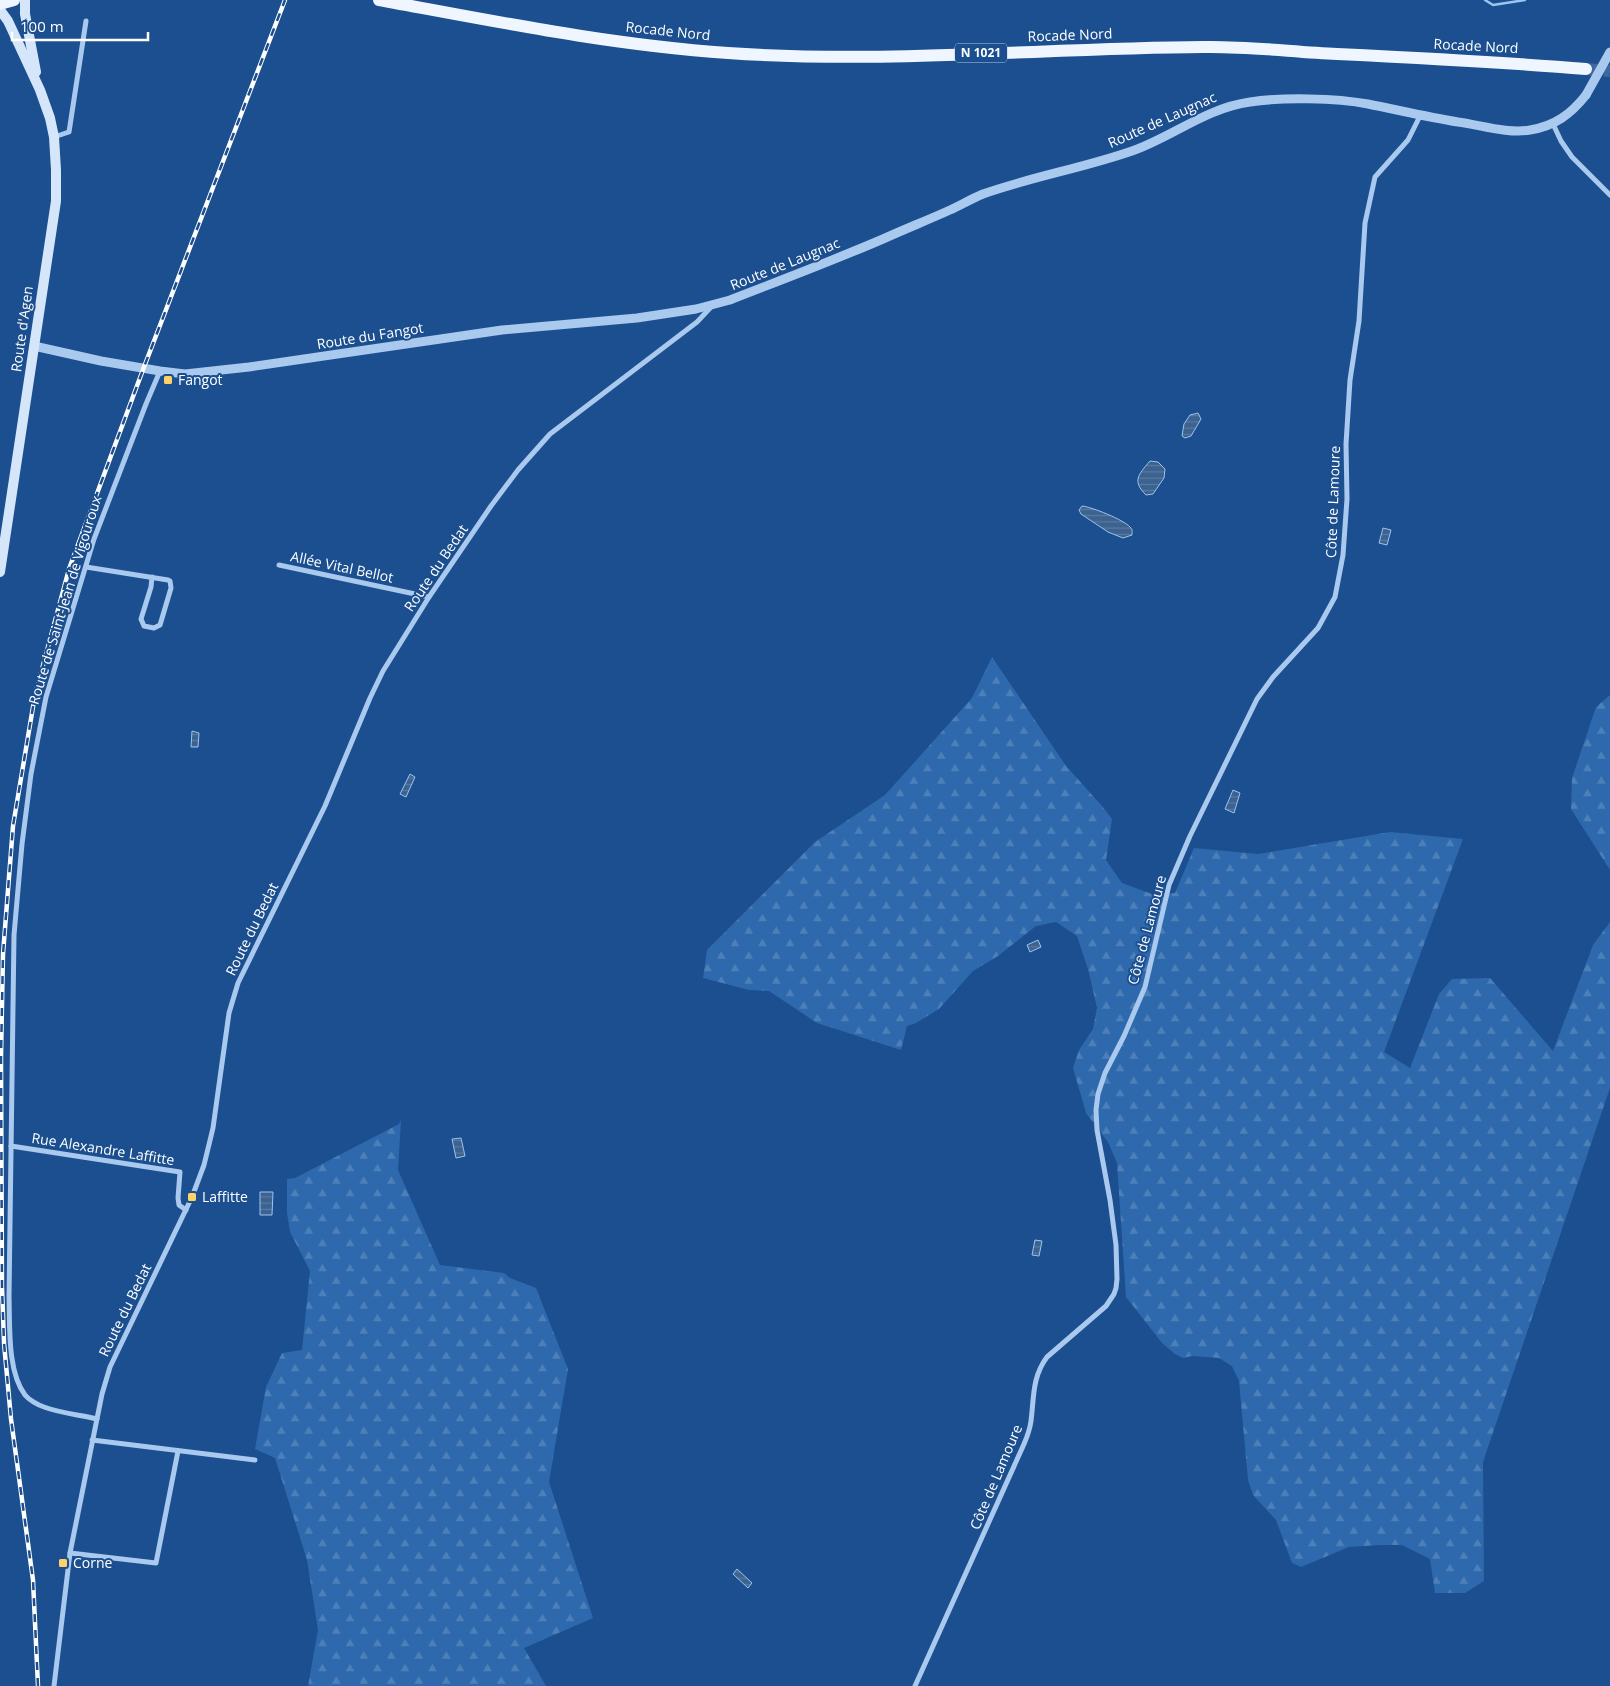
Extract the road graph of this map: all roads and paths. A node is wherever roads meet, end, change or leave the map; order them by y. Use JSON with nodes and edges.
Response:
{"nodes":[{"id":1,"x":14,"y":0,"type":"edge"},
{"id":2,"x":25,"y":0,"type":"edge"},
{"id":3,"x":379,"y":0,"type":"edge"},
{"id":4,"x":0,"y":4,"type":"edge"},
{"id":5,"x":0,"y":10,"type":"edge"},
{"id":6,"x":86,"y":21,"type":"dead end"},
{"id":7,"x":1610,"y":52,"type":"edge"},
{"id":8,"x":1586,"y":69,"type":"tunnel mouth"},
{"id":9,"x":40,"y":90,"type":"junction"},
{"id":10,"x":1420,"y":116,"type":"junction"},
{"id":11,"x":1553,"y":124,"type":"junction"},
{"id":12,"x":54,"y":137,"type":"junction"},
{"id":13,"x":1610,"y":195,"type":"edge"},
{"id":14,"x":712,"y":306,"type":"junction"},
{"id":15,"x":34,"y":346,"type":"junction"},
{"id":16,"x":160,"y":371,"type":"junction"},
{"id":17,"x":279,"y":565,"type":"dead end"},
{"id":18,"x":86,"y":567,"type":"junction"},
{"id":19,"x":0,"y":572,"type":"edge"},
{"id":20,"x":152,"y":577,"type":"junction"},
{"id":21,"x":429,"y":597,"type":"junction"},
{"id":22,"x":11,"y":1146,"type":"junction"},
{"id":23,"x":186,"y":1210,"type":"junction"},
{"id":24,"x":97,"y":1419,"type":"junction"},
{"id":25,"x":92,"y":1440,"type":"junction"},
{"id":26,"x":178,"y":1451,"type":"junction"},
{"id":27,"x":255,"y":1460,"type":"dead end"},
{"id":28,"x":70,"y":1554,"type":"junction"},
{"id":29,"x":54,"y":1686,"type":"edge"},
{"id":30,"x":915,"y":1686,"type":"edge"}],
"edges":[{"from":1,"to":4,"type":"main road"},
{"from":2,"to":9,"type":"main road","name":"Route d'Agen"},
{"from":3,"to":8,"type":"main road","name":"Rocade Nord","number":"N 1021"},
{"from":5,"to":9,"type":"main road","name":"Route d'Agen"},
{"from":6,"to":12,"type":"street"},
{"from":7,"to":11,"type":"street","name":"Route de Laugnac","bridge":true},
{"from":9,"to":12,"type":"main road","name":"Route d'Agen"},
{"from":10,"to":11,"type":"street","name":"Route de Laugnac"},
{"from":10,"to":14,"type":"street","name":"Route de Laugnac"},
{"from":10,"to":30,"type":"street","name":"Côte de Lamoure"},
{"from":11,"to":13,"type":"street"},
{"from":12,"to":15,"type":"main road","name":"Route d'Agen"},
{"from":14,"to":16,"type":"street","name":"Route du Fangot"},
{"from":14,"to":21,"type":"street","name":"Route du Bedat"},
{"from":15,"to":16,"type":"street","name":"Route du Fangot"},
{"from":15,"to":19,"type":"main road","name":"Route d'Agen"},
{"from":16,"to":18,"type":"street","name":"Route de Saint-Jean de Vigouroux"},
{"from":17,"to":21,"type":"street","name":"Allée Vital Bellot"},
{"from":18,"to":20,"type":"street"},
{"from":18,"to":22,"type":"street","name":"Route de Saint-Jean de Vigouroux"},
{"from":20,"to":20,"type":"street"},
{"from":21,"to":23,"type":"street","name":"Route du Bedat"},
{"from":22,"to":23,"type":"street","name":"Rue Alexandre Laffitte"},
{"from":22,"to":24,"type":"street","name":"Route de Saint-Jean de Vigouroux"},
{"from":23,"to":24,"type":"street","name":"Route du Bedat"},
{"from":24,"to":25,"type":"street","name":"Route du Bedat"},
{"from":25,"to":26,"type":"street"},
{"from":25,"to":28,"type":"street","name":"Route du Bedat"},
{"from":26,"to":27,"type":"street"},
{"from":26,"to":28,"type":"street"},
{"from":28,"to":29,"type":"street","name":"Route du Bedat"}]}
